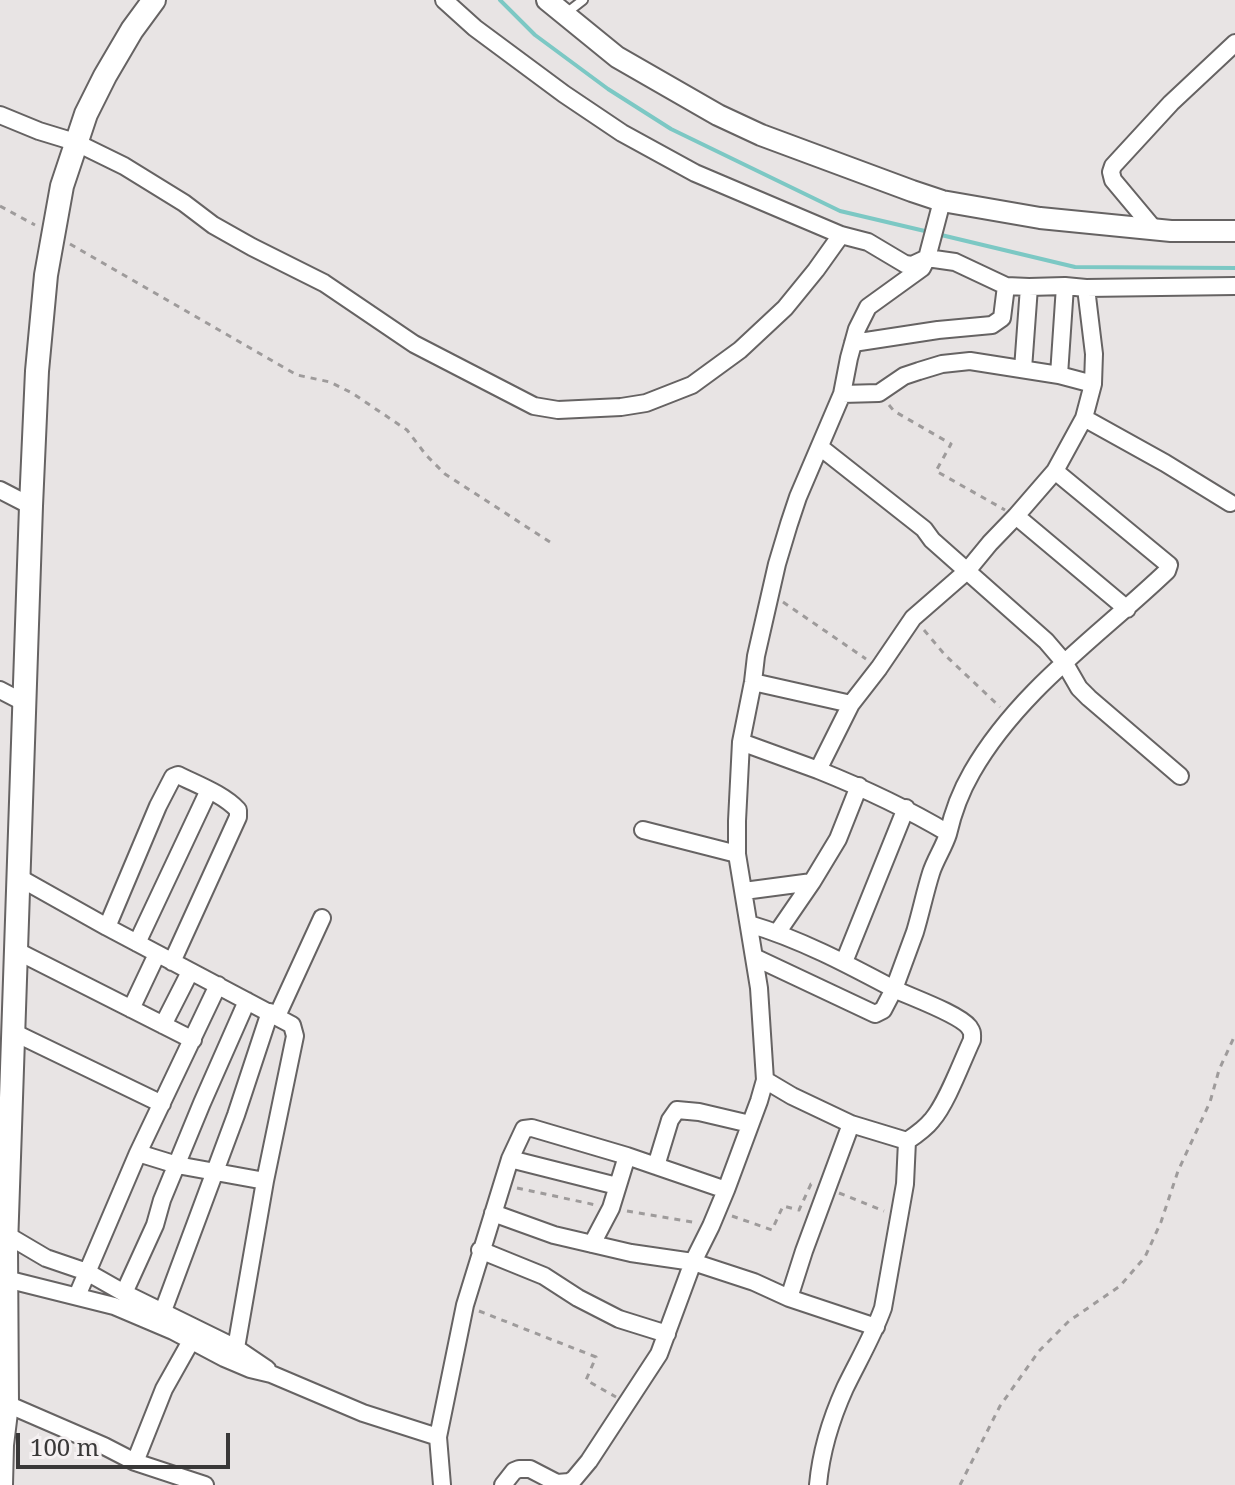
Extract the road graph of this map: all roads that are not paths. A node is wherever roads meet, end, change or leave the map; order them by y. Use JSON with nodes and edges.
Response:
{"nodes":[{"id":1,"x":154,"y":0,"type":"edge"},
{"id":2,"x":444,"y":0,"type":"edge"},
{"id":3,"x":547,"y":0,"type":"edge"},
{"id":4,"x":583,"y":0,"type":"edge"},
{"id":5,"x":565,"y":14,"type":"junction"},
{"id":6,"x":1235,"y":43,"type":"edge"},
{"id":7,"x":0,"y":115,"type":"edge"},
{"id":8,"x":75,"y":142,"type":"junction"},
{"id":9,"x":941,"y":206,"type":"junction"},
{"id":10,"x":1154,"y":229,"type":"junction"},
{"id":11,"x":1235,"y":231,"type":"edge"},
{"id":12,"x":841,"y":235,"type":"junction"},
{"id":13,"x":928,"y":253,"type":"junction"},
{"id":14,"x":1006,"y":286,"type":"junction"},
{"id":15,"x":1065,"y":286,"type":"junction"},
{"id":16,"x":1235,"y":286,"type":"edge"},
{"id":17,"x":1029,"y":287,"type":"junction"},
{"id":18,"x":1086,"y":288,"type":"junction"},
{"id":19,"x":853,"y":343,"type":"junction"},
{"id":20,"x":1023,"y":369,"type":"junction"},
{"id":21,"x":1059,"y":375,"type":"junction"},
{"id":22,"x":1093,"y":384,"type":"junction"},
{"id":23,"x":842,"y":394,"type":"junction"},
{"id":24,"x":1084,"y":418,"type":"junction"},
{"id":25,"x":820,"y":447,"type":"junction"},
{"id":26,"x":1055,"y":471,"type":"junction"},
{"id":27,"x":0,"y":490,"type":"edge"},
{"id":28,"x":1230,"y":503,"type":"dead end"},
{"id":29,"x":31,"y":506,"type":"junction"},
{"id":30,"x":1016,"y":516,"type":"junction"},
{"id":31,"x":967,"y":571,"type":"junction"},
{"id":32,"x":1127,"y":609,"type":"junction"},
{"id":33,"x":1064,"y":662,"type":"junction"},
{"id":34,"x":753,"y":682,"type":"junction"},
{"id":35,"x":0,"y":690,"type":"edge"},
{"id":36,"x":23,"y":702,"type":"junction"},
{"id":37,"x":851,"y":704,"type":"junction"},
{"id":38,"x":741,"y":742,"type":"junction"},
{"id":39,"x":818,"y":770,"type":"junction"},
{"id":40,"x":1180,"y":776,"type":"dead end"},
{"id":41,"x":859,"y":786,"type":"junction"},
{"id":42,"x":209,"y":790,"type":"junction"},
{"id":43,"x":906,"y":808,"type":"junction"},
{"id":44,"x":643,"y":830,"type":"dead end"},
{"id":45,"x":948,"y":833,"type":"junction"},
{"id":46,"x":737,"y":854,"type":"junction"},
{"id":47,"x":18,"y":877,"type":"junction"},
{"id":48,"x":812,"y":882,"type":"junction"},
{"id":49,"x":744,"y":891,"type":"junction"},
{"id":50,"x":322,"y":918,"type":"dead end"},
{"id":51,"x":749,"y":924,"type":"junction"},
{"id":52,"x":107,"y":927,"type":"junction"},
{"id":53,"x":777,"y":933,"type":"junction"},
{"id":54,"x":137,"y":943,"type":"junction"},
{"id":55,"x":17,"y":951,"type":"junction"},
{"id":56,"x":157,"y":954,"type":"junction"},
{"id":57,"x":754,"y":957,"type":"junction"},
{"id":58,"x":172,"y":962,"type":"junction"},
{"id":59,"x":844,"y":962,"type":"junction"},
{"id":60,"x":190,"y":972,"type":"junction"},
{"id":61,"x":218,"y":985,"type":"junction"},
{"id":62,"x":894,"y":989,"type":"junction"},
{"id":63,"x":247,"y":1001,"type":"junction"},
{"id":64,"x":131,"y":1009,"type":"junction"},
{"id":65,"x":274,"y":1014,"type":"junction"},
{"id":66,"x":163,"y":1025,"type":"junction"},
{"id":67,"x":15,"y":1033,"type":"junction"},
{"id":68,"x":193,"y":1040,"type":"junction"},
{"id":69,"x":765,"y":1080,"type":"junction"},
{"id":70,"x":162,"y":1104,"type":"junction"},
{"id":71,"x":750,"y":1124,"type":"junction"},
{"id":72,"x":851,"y":1124,"type":"junction"},
{"id":73,"x":907,"y":1141,"type":"junction"},
{"id":74,"x":138,"y":1153,"type":"junction"},
{"id":75,"x":627,"y":1156,"type":"junction"},
{"id":76,"x":510,"y":1159,"type":"junction"},
{"id":77,"x":177,"y":1165,"type":"junction"},
{"id":78,"x":656,"y":1166,"type":"junction"},
{"id":79,"x":215,"y":1171,"type":"junction"},
{"id":80,"x":265,"y":1181,"type":"junction"},
{"id":81,"x":617,"y":1186,"type":"junction"},
{"id":82,"x":726,"y":1190,"type":"junction"},
{"id":83,"x":493,"y":1213,"type":"junction"},
{"id":84,"x":4,"y":1241,"type":"edge"},
{"id":85,"x":592,"y":1244,"type":"junction"},
{"id":86,"x":480,"y":1250,"type":"junction"},
{"id":87,"x":693,"y":1262,"type":"junction"},
{"id":88,"x":87,"y":1272,"type":"junction"},
{"id":89,"x":6,"y":1279,"type":"junction"},
{"id":90,"x":124,"y":1293,"type":"junction"},
{"id":91,"x":77,"y":1296,"type":"junction"},
{"id":92,"x":789,"y":1298,"type":"junction"},
{"id":93,"x":163,"y":1311,"type":"junction"},
{"id":94,"x":876,"y":1327,"type":"junction"},
{"id":95,"x":667,"y":1334,"type":"junction"},
{"id":96,"x":191,"y":1341,"type":"junction"},
{"id":97,"x":236,"y":1348,"type":"junction"},
{"id":98,"x":271,"y":1374,"type":"junction"},
{"id":99,"x":7,"y":1404,"type":"junction"},
{"id":100,"x":438,"y":1437,"type":"junction"},
{"id":101,"x":135,"y":1462,"type":"junction"},
{"id":102,"x":1,"y":1485,"type":"edge"},
{"id":103,"x":205,"y":1485,"type":"edge"},
{"id":104,"x":442,"y":1485,"type":"edge"},
{"id":105,"x":503,"y":1485,"type":"edge"},
{"id":106,"x":818,"y":1485,"type":"edge"}],
"edges":[{"from":1,"to":8,"type":"main road"},
{"from":2,"to":12,"type":"street"},
{"from":3,"to":5,"type":"street"},
{"from":4,"to":5,"type":"lane"},
{"from":5,"to":9,"type":"street"},
{"from":6,"to":10,"type":"street"},
{"from":7,"to":8,"type":"street"},
{"from":8,"to":12,"type":"street"},
{"from":8,"to":29,"type":"main road"},
{"from":9,"to":10,"type":"street"},
{"from":9,"to":13,"type":"street"},
{"from":10,"to":11,"type":"street"},
{"from":12,"to":13,"type":"street"},
{"from":13,"to":14,"type":"street"},
{"from":13,"to":19,"type":"street"},
{"from":14,"to":17,"type":"street"},
{"from":14,"to":19,"type":"street"},
{"from":15,"to":17,"type":"street"},
{"from":15,"to":18,"type":"street"},
{"from":15,"to":21,"type":"street"},
{"from":16,"to":18,"type":"street"},
{"from":17,"to":20,"type":"street"},
{"from":18,"to":22,"type":"street"},
{"from":19,"to":23,"type":"street"},
{"from":20,"to":21,"type":"street"},
{"from":20,"to":23,"type":"street"},
{"from":21,"to":22,"type":"street"},
{"from":22,"to":24,"type":"street"},
{"from":23,"to":25,"type":"street"},
{"from":24,"to":26,"type":"street"},
{"from":24,"to":28,"type":"street"},
{"from":25,"to":31,"type":"street"},
{"from":25,"to":34,"type":"street"},
{"from":26,"to":30,"type":"street"},
{"from":26,"to":32,"type":"street"},
{"from":27,"to":29,"type":"street"},
{"from":29,"to":36,"type":"main road"},
{"from":30,"to":31,"type":"street"},
{"from":30,"to":32,"type":"street"},
{"from":31,"to":33,"type":"street"},
{"from":31,"to":37,"type":"street"},
{"from":32,"to":33,"type":"street"},
{"from":33,"to":40,"type":"street"},
{"from":33,"to":45,"type":"street"},
{"from":34,"to":37,"type":"street"},
{"from":34,"to":38,"type":"street"},
{"from":35,"to":36,"type":"street"},
{"from":36,"to":47,"type":"main road"},
{"from":37,"to":39,"type":"street"},
{"from":38,"to":39,"type":"street"},
{"from":38,"to":46,"type":"street"},
{"from":39,"to":41,"type":"street"},
{"from":41,"to":43,"type":"street"},
{"from":41,"to":48,"type":"street"},
{"from":42,"to":52,"type":"street"},
{"from":42,"to":54,"type":"street"},
{"from":42,"to":58,"type":"street"},
{"from":43,"to":45,"type":"street"},
{"from":43,"to":59,"type":"street"},
{"from":44,"to":46,"type":"street"},
{"from":45,"to":62,"type":"street"},
{"from":46,"to":49,"type":"street"},
{"from":47,"to":52,"type":"street"},
{"from":47,"to":55,"type":"main road"},
{"from":48,"to":49,"type":"street"},
{"from":48,"to":53,"type":"street"},
{"from":49,"to":51,"type":"street"},
{"from":50,"to":65,"type":"street"},
{"from":51,"to":53,"type":"street"},
{"from":51,"to":57,"type":"street"},
{"from":52,"to":54,"type":"street"},
{"from":53,"to":59,"type":"street"},
{"from":54,"to":56,"type":"street"},
{"from":55,"to":64,"type":"street"},
{"from":55,"to":67,"type":"main road"},
{"from":56,"to":58,"type":"street"},
{"from":56,"to":64,"type":"street"},
{"from":57,"to":62,"type":"street"},
{"from":57,"to":69,"type":"street"},
{"from":58,"to":60,"type":"street"},
{"from":59,"to":62,"type":"street"},
{"from":60,"to":61,"type":"street"},
{"from":60,"to":66,"type":"street"},
{"from":61,"to":63,"type":"street"},
{"from":61,"to":68,"type":"street"},
{"from":62,"to":73,"type":"street"},
{"from":63,"to":65,"type":"street"},
{"from":63,"to":77,"type":"street"},
{"from":64,"to":66,"type":"street"},
{"from":65,"to":79,"type":"street"},
{"from":65,"to":80,"type":"street"},
{"from":66,"to":68,"type":"street"},
{"from":67,"to":70,"type":"street"},
{"from":67,"to":84,"type":"main road"},
{"from":68,"to":70,"type":"street"},
{"from":69,"to":71,"type":"street"},
{"from":69,"to":72,"type":"street"},
{"from":70,"to":74,"type":"street"},
{"from":71,"to":78,"type":"street"},
{"from":71,"to":82,"type":"street"},
{"from":72,"to":73,"type":"street"},
{"from":72,"to":92,"type":"street"},
{"from":73,"to":94,"type":"street"},
{"from":74,"to":77,"type":"street"},
{"from":74,"to":88,"type":"street"},
{"from":75,"to":76,"type":"street"},
{"from":75,"to":78,"type":"street"},
{"from":75,"to":81,"type":"street"},
{"from":76,"to":81,"type":"street"},
{"from":76,"to":83,"type":"street"},
{"from":77,"to":79,"type":"street"},
{"from":77,"to":90,"type":"street"},
{"from":78,"to":82,"type":"street"},
{"from":79,"to":80,"type":"street"},
{"from":79,"to":93,"type":"street"},
{"from":80,"to":97,"type":"street"},
{"from":81,"to":85,"type":"street"},
{"from":82,"to":87,"type":"street"},
{"from":83,"to":85,"type":"street"},
{"from":83,"to":86,"type":"street"},
{"from":84,"to":88,"type":"street"},
{"from":84,"to":89,"type":"main road"},
{"from":85,"to":87,"type":"street"},
{"from":86,"to":95,"type":"street"},
{"from":86,"to":100,"type":"street"},
{"from":87,"to":92,"type":"street"},
{"from":87,"to":95,"type":"street"},
{"from":88,"to":90,"type":"street"},
{"from":88,"to":91,"type":"street"},
{"from":89,"to":91,"type":"street"},
{"from":89,"to":99,"type":"main road"},
{"from":90,"to":93,"type":"street"},
{"from":91,"to":96,"type":"street"},
{"from":92,"to":94,"type":"street"},
{"from":93,"to":97,"type":"street"},
{"from":94,"to":106,"type":"street"},
{"from":95,"to":105,"type":"street"},
{"from":96,"to":98,"type":"street"},
{"from":96,"to":101,"type":"street"},
{"from":97,"to":98,"type":"street"},
{"from":98,"to":100,"type":"street"},
{"from":99,"to":101,"type":"street"},
{"from":99,"to":102,"type":"main road"},
{"from":100,"to":104,"type":"street"},
{"from":101,"to":103,"type":"street"}]}
